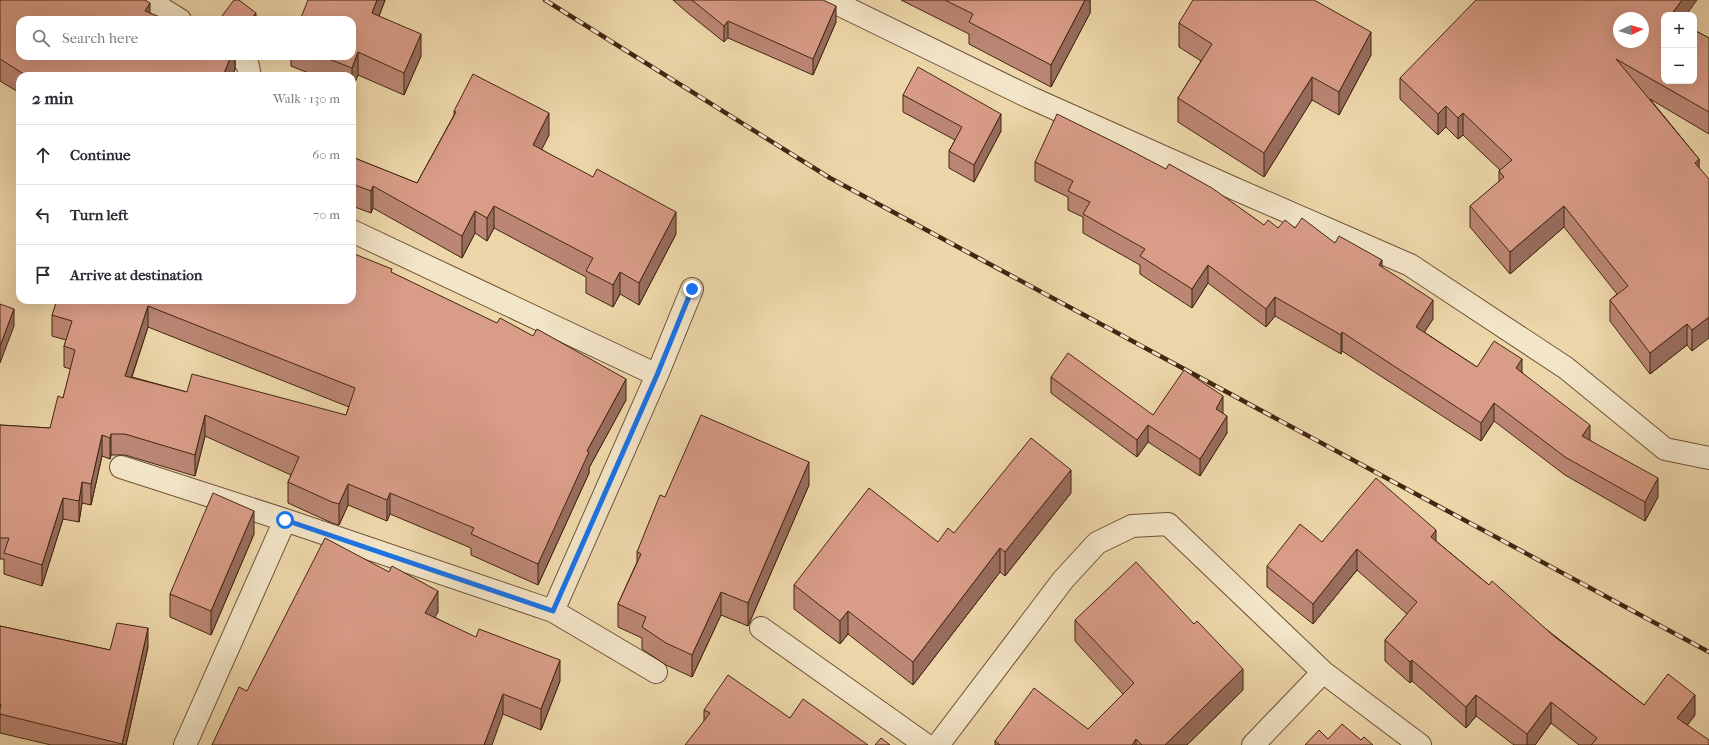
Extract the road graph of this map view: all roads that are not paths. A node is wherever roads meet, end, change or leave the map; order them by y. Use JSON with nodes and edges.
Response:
{"nodes":[{"id":1,"x":148,"y":0,"type":"edge"},
{"id":2,"x":830,"y":0,"type":"edge"},
{"id":3,"x":174,"y":16,"type":"edge"},
{"id":4,"x":244,"y":60,"type":"edge"},
{"id":5,"x":249,"y":72,"type":"edge"},
{"id":6,"x":356,"y":233,"type":"edge"},
{"id":7,"x":692,"y":289,"type":"dead end"},
{"id":8,"x":657,"y":375,"type":"junction"},
{"id":9,"x":1709,"y":458,"type":"edge"},
{"id":10,"x":121,"y":468,"type":"dead end"},
{"id":11,"x":285,"y":520,"type":"junction"},
{"id":12,"x":553,"y":611,"type":"junction"},
{"id":13,"x":762,"y":628,"type":"dead end"},
{"id":14,"x":656,"y":672,"type":"dead end"},
{"id":15,"x":1323,"y":672,"type":"junction"},
{"id":16,"x":185,"y":745,"type":"edge"},
{"id":17,"x":926,"y":745,"type":"edge"},
{"id":18,"x":938,"y":745,"type":"edge"},
{"id":19,"x":1253,"y":745,"type":"edge"},
{"id":20,"x":1420,"y":745,"type":"edge"}],
"edges":[{"from":1,"to":3,"type":"street"},
{"from":2,"to":9,"type":"street"},
{"from":4,"to":5,"type":"street"},
{"from":6,"to":8,"type":"street"},
{"from":7,"to":8,"type":"street"},
{"from":8,"to":12,"type":"street"},
{"from":10,"to":11,"type":"street"},
{"from":11,"to":12,"type":"street"},
{"from":11,"to":16,"type":"street"},
{"from":12,"to":14,"type":"street"},
{"from":13,"to":17,"type":"street"},
{"from":15,"to":18,"type":"street"},
{"from":15,"to":19,"type":"street"},
{"from":15,"to":20,"type":"street"}]}
